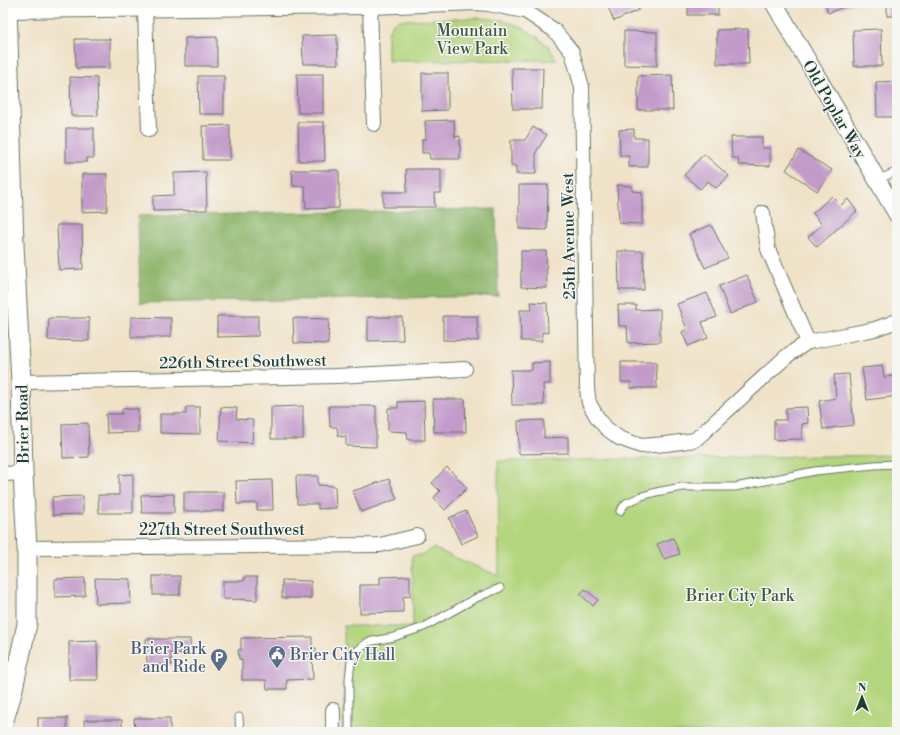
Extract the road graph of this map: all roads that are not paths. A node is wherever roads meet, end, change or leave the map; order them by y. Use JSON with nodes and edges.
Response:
{"nodes":[{"id":1,"x":476,"y":3,"type":"edge"},
{"id":2,"x":774,"y":3,"type":"edge"},
{"id":3,"x":370,"y":7,"type":"junction"},
{"id":4,"x":6,"y":8,"type":"edge"},
{"id":5,"x":145,"y":9,"type":"junction"},
{"id":6,"x":374,"y":124,"type":"dead end"},
{"id":7,"x":149,"y":130,"type":"dead end"},
{"id":8,"x":897,"y":173,"type":"edge"},
{"id":9,"x":877,"y":180,"type":"junction"},
{"id":10,"x":763,"y":213,"type":"dead end"},
{"id":11,"x":897,"y":214,"type":"edge"},
{"id":12,"x":9,"y":246,"type":"edge"},
{"id":13,"x":897,"y":321,"type":"edge"},
{"id":14,"x":808,"y":342,"type":"junction"},
{"id":15,"x":464,"y":369,"type":"dead end"},
{"id":16,"x":21,"y":382,"type":"junction"},
{"id":17,"x":897,"y":464,"type":"edge"},
{"id":18,"x":23,"y":473,"type":"junction"},
{"id":19,"x":3,"y":474,"type":"edge"},
{"id":20,"x":620,"y":511,"type":"dead end"},
{"id":21,"x":417,"y":536,"type":"dead end"},
{"id":22,"x":27,"y":548,"type":"junction"},
{"id":23,"x":500,"y":588,"type":"dead end"},
{"id":24,"x":11,"y":665,"type":"edge"},
{"id":25,"x":333,"y":710,"type":"dead end"},
{"id":26,"x":239,"y":717,"type":"dead end"},
{"id":27,"x":3,"y":723,"type":"edge"},
{"id":28,"x":240,"y":732,"type":"edge"},
{"id":29,"x":333,"y":732,"type":"edge"},
{"id":30,"x":349,"y":732,"type":"edge"}],
"edges":[{"from":1,"to":3,"type":"street","name":"25th Avenue West"},
{"from":1,"to":14,"type":"street","name":"25th Avenue West"},
{"from":2,"to":9,"type":"street","name":"Old Poplar Way"},
{"from":3,"to":5,"type":"street","name":"25th Avenue West"},
{"from":3,"to":6,"type":"street"},
{"from":4,"to":5,"type":"street","name":"25th Avenue West"},
{"from":4,"to":12,"type":"main road","name":"Brier Road"},
{"from":5,"to":7,"type":"street"},
{"from":8,"to":9,"type":"lane"},
{"from":9,"to":11,"type":"street","name":"Old Poplar Way"},
{"from":10,"to":14,"type":"street"},
{"from":12,"to":16,"type":"main road","name":"Brier Road"},
{"from":13,"to":14,"type":"street"},
{"from":15,"to":16,"type":"street","name":"226th Street Southwest"},
{"from":16,"to":18,"type":"main road","name":"Brier Road"},
{"from":17,"to":20,"type":"lane"},
{"from":18,"to":19,"type":"street"},
{"from":18,"to":22,"type":"main road","name":"Brier Road"},
{"from":21,"to":22,"type":"street","name":"227th Street Southwest"},
{"from":22,"to":24,"type":"main road","name":"Brier Road"},
{"from":23,"to":30,"type":"lane"},
{"from":24,"to":27,"type":"main road","name":"Brier Road"},
{"from":25,"to":29,"type":"street"},
{"from":26,"to":28,"type":"lane"}]}
